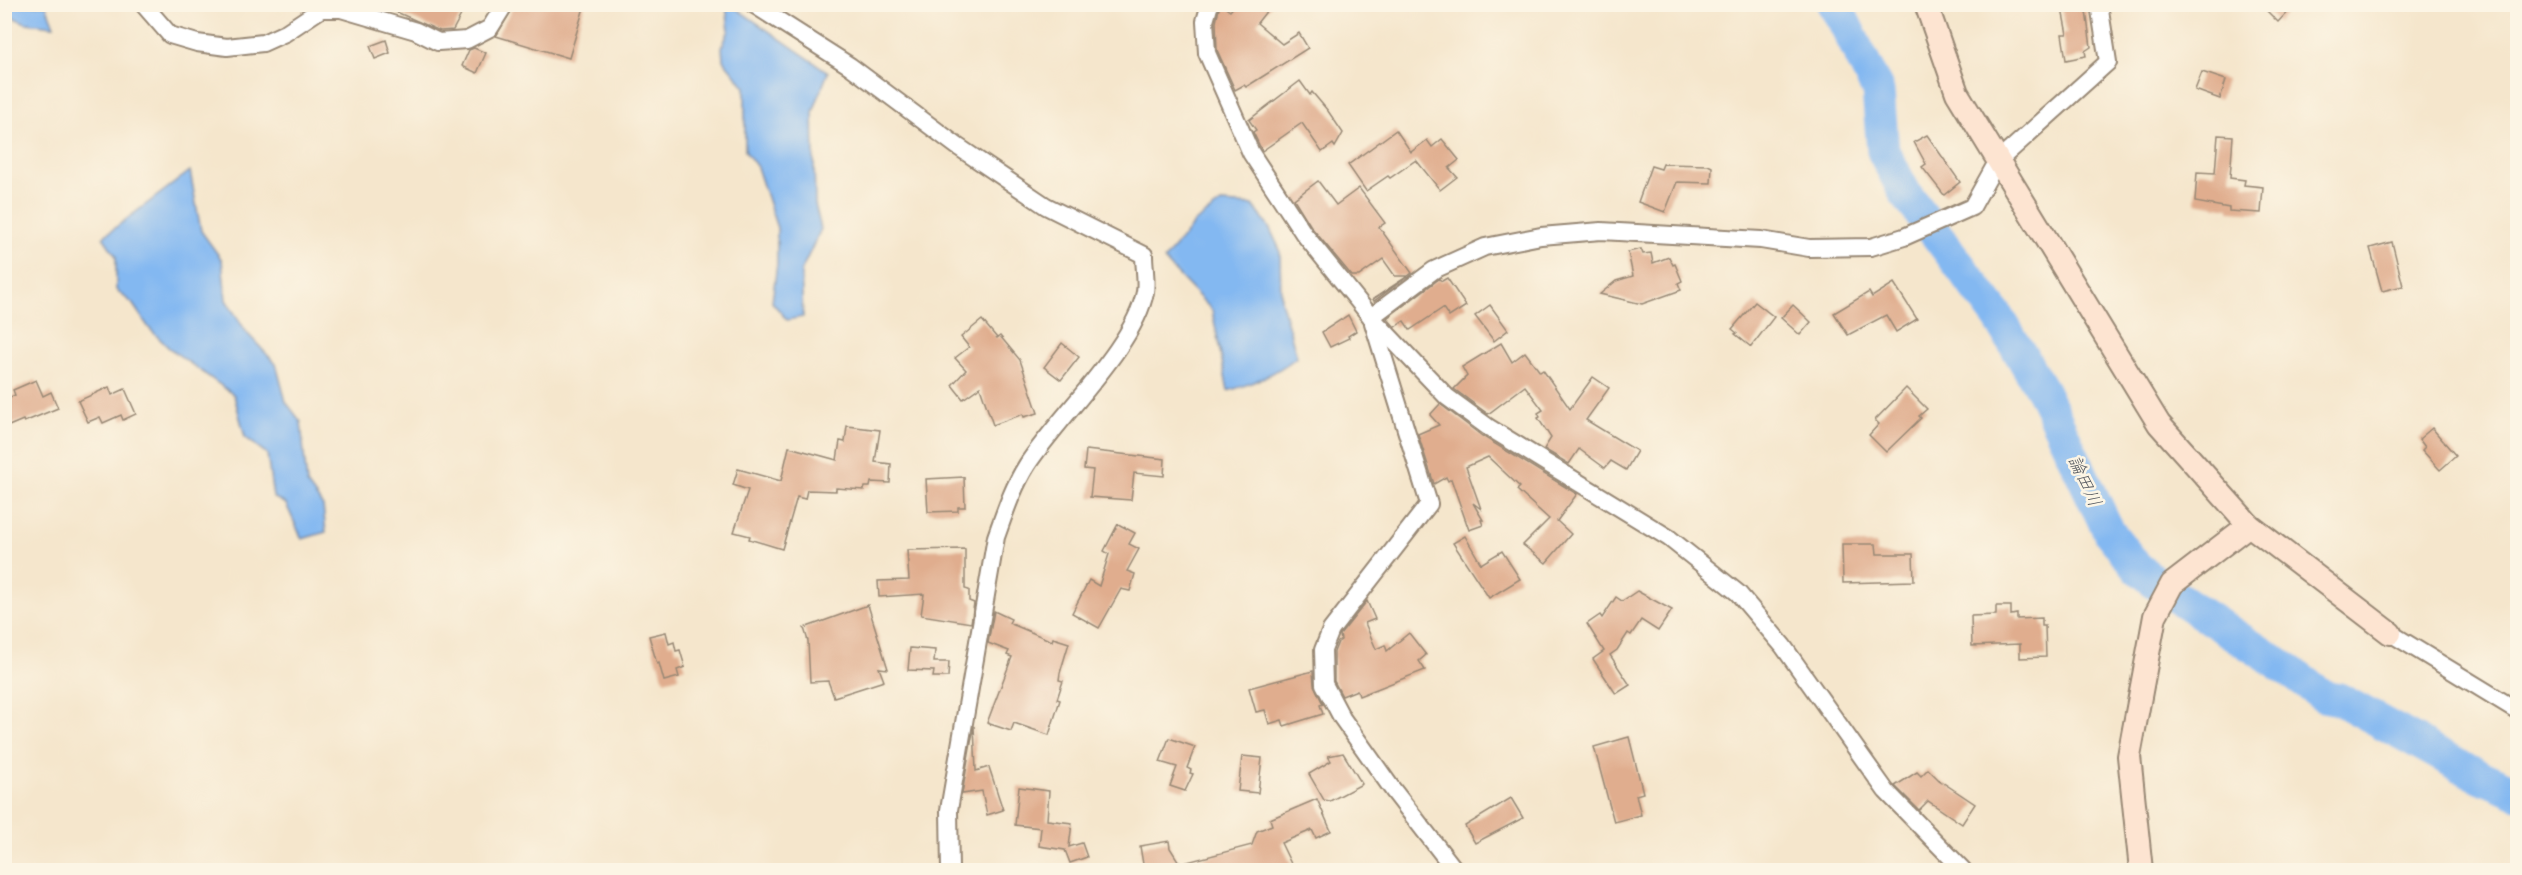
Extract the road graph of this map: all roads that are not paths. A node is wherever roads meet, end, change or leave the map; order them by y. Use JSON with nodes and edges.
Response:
{"nodes":[{"id":1,"x":143,"y":4,"type":"edge"},
{"id":2,"x":505,"y":4,"type":"edge"},
{"id":3,"x":753,"y":4,"type":"edge"},
{"id":4,"x":1210,"y":4,"type":"edge"},
{"id":5,"x":1926,"y":4,"type":"edge"},
{"id":6,"x":2099,"y":4,"type":"edge"},
{"id":7,"x":1997,"y":162,"type":"junction"},
{"id":8,"x":1371,"y":316,"type":"junction"},
{"id":9,"x":2249,"y":525,"type":"junction"},
{"id":10,"x":2390,"y":633,"type":"joint"},
{"id":11,"x":2517,"y":711,"type":"edge"},
{"id":12,"x":950,"y":870,"type":"edge"},
{"id":13,"x":1455,"y":870,"type":"edge"},
{"id":14,"x":1963,"y":870,"type":"edge"},
{"id":15,"x":2140,"y":870,"type":"edge"}],
"edges":[{"from":1,"to":2,"type":"street"},
{"from":3,"to":12,"type":"street"},
{"from":4,"to":8,"type":"street"},
{"from":5,"to":7,"type":"street"},
{"from":6,"to":7,"type":"street"},
{"from":7,"to":8,"type":"street"},
{"from":7,"to":9,"type":"street"},
{"from":8,"to":13,"type":"street"},
{"from":8,"to":14,"type":"street"},
{"from":9,"to":10,"type":"street"},
{"from":9,"to":15,"type":"street"},
{"from":10,"to":11,"type":"street"}]}
